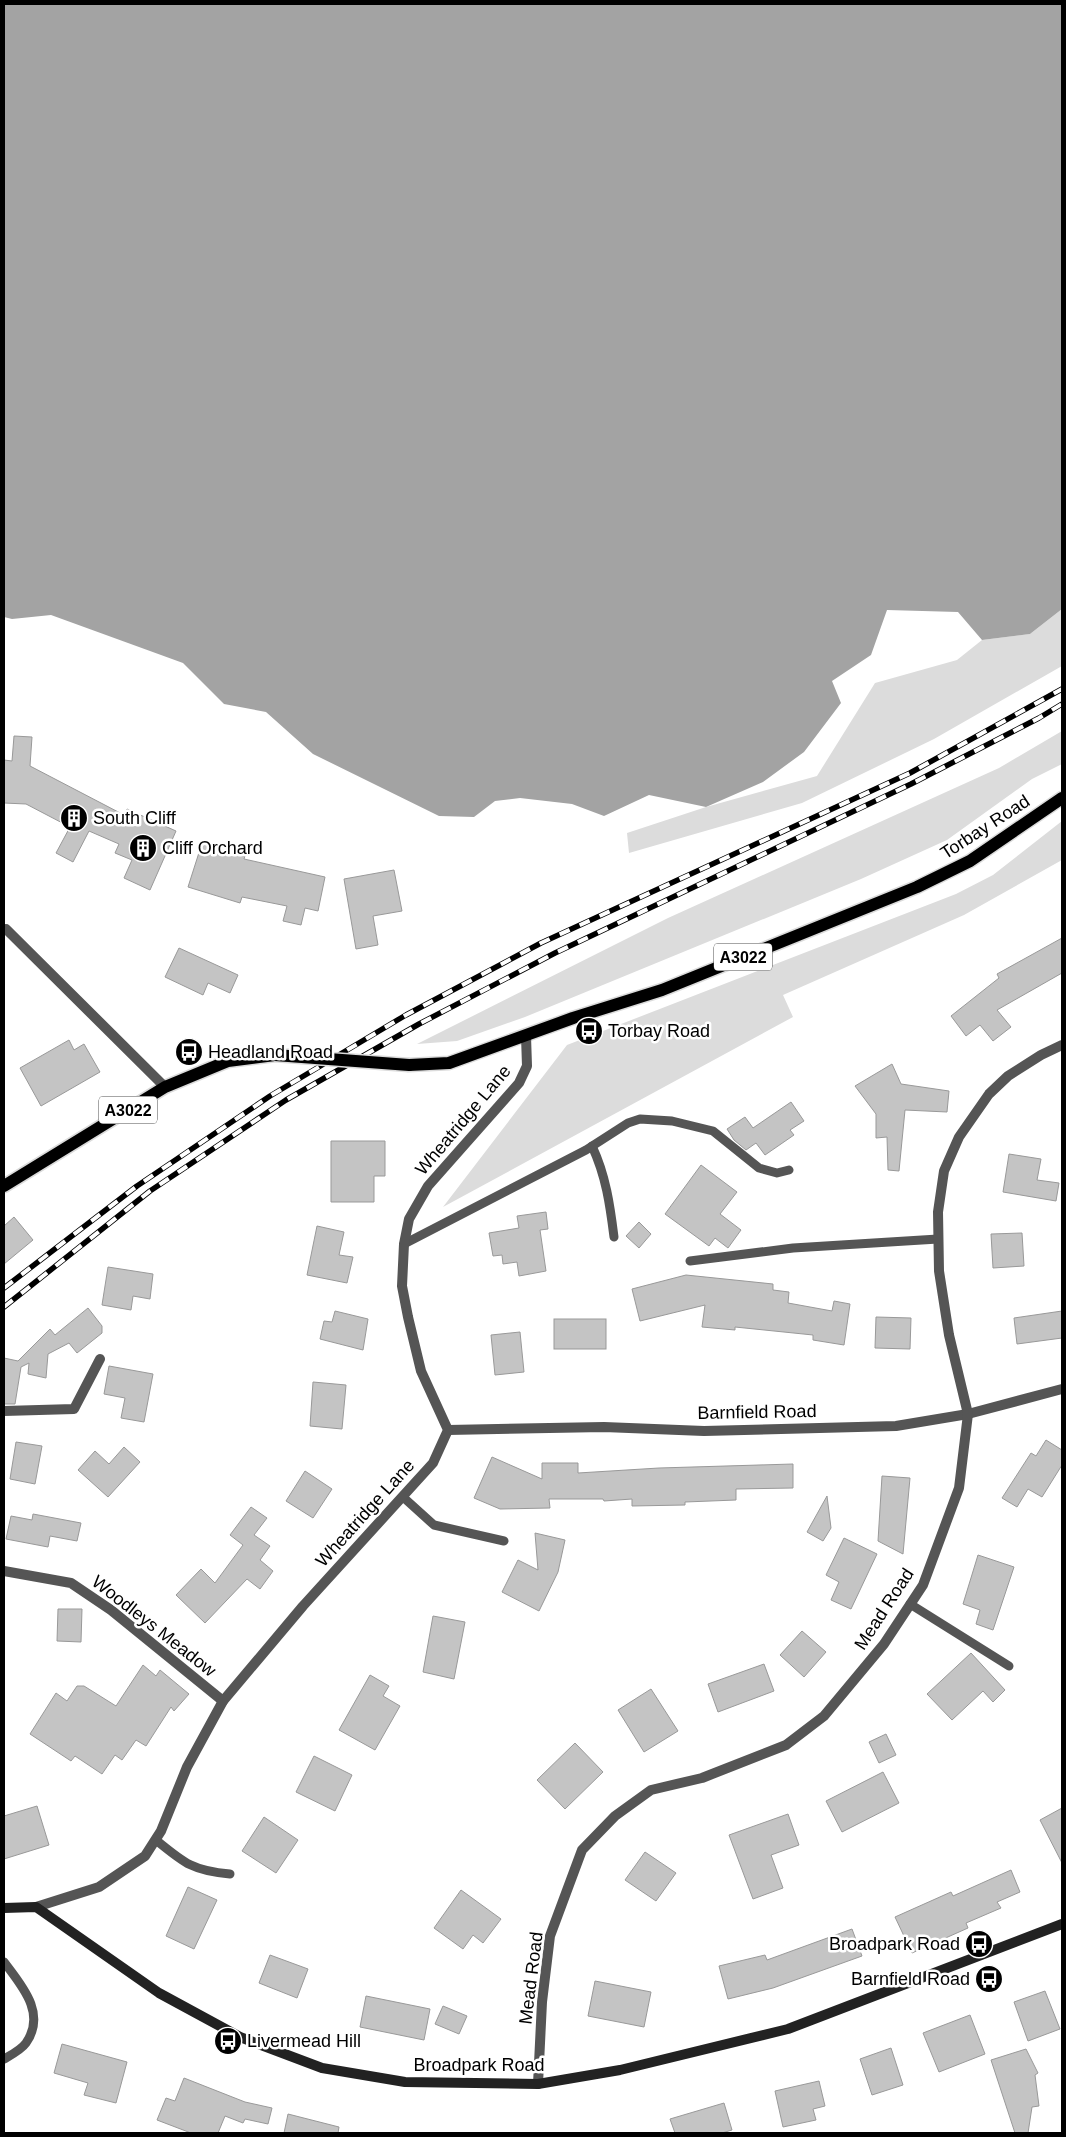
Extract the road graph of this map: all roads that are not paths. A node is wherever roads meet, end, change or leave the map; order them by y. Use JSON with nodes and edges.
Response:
{"nodes":[{"id":1,"x":1062,"y":798,"type":"edge"},
{"id":2,"x":6,"y":929,"type":"dead end"},
{"id":3,"x":526,"y":1036,"type":"junction"},
{"id":4,"x":1062,"y":1045,"type":"edge"},
{"id":5,"x":165,"y":1087,"type":"junction"},
{"id":6,"x":592,"y":1146,"type":"junction"},
{"id":7,"x":788,"y":1170,"type":"dead end"},
{"id":8,"x":4,"y":1186,"type":"edge"},
{"id":9,"x":614,"y":1237,"type":"dead end"},
{"id":10,"x":938,"y":1240,"type":"junction"},
{"id":11,"x":404,"y":1244,"type":"junction"},
{"id":12,"x":690,"y":1261,"type":"dead end"},
{"id":13,"x":100,"y":1359,"type":"dead end"},
{"id":14,"x":1062,"y":1389,"type":"edge"},
{"id":15,"x":4,"y":1410,"type":"edge"},
{"id":16,"x":968,"y":1414,"type":"junction"},
{"id":17,"x":448,"y":1430,"type":"junction"},
{"id":18,"x":402,"y":1497,"type":"junction"},
{"id":19,"x":504,"y":1541,"type":"dead end"},
{"id":20,"x":4,"y":1570,"type":"edge"},
{"id":21,"x":910,"y":1604,"type":"junction"},
{"id":22,"x":1009,"y":1666,"type":"dead end"},
{"id":23,"x":223,"y":1701,"type":"junction"},
{"id":24,"x":156,"y":1840,"type":"junction"},
{"id":25,"x":230,"y":1874,"type":"dead end"},
{"id":26,"x":36,"y":1906,"type":"junction"},
{"id":27,"x":4,"y":1908,"type":"edge"},
{"id":28,"x":1062,"y":1924,"type":"edge"},
{"id":29,"x":4,"y":1962,"type":"edge"},
{"id":30,"x":4,"y":2059,"type":"edge"},
{"id":31,"x":538,"y":2084,"type":"junction"}],
"edges":[{"from":1,"to":3,"type":"main road","name":"Torbay Road","number":"A3022"},
{"from":2,"to":5,"type":"street"},
{"from":3,"to":5,"type":"main road","name":"Torbay Road","number":"A3022","bridge":true},
{"from":3,"to":11,"type":"street","name":"Wheatridge Lane"},
{"from":4,"to":10,"type":"street","name":"Mead Road"},
{"from":5,"to":8,"type":"main road","name":"Torbay Road","number":"A3022"},
{"from":6,"to":7,"type":"lane"},
{"from":6,"to":9,"type":"lane"},
{"from":6,"to":11,"type":"lane"},
{"from":10,"to":12,"type":"lane"},
{"from":10,"to":16,"type":"street","name":"Mead Road"},
{"from":11,"to":17,"type":"street","name":"Wheatridge Lane"},
{"from":13,"to":15,"type":"street"},
{"from":14,"to":16,"type":"street","name":"Barnfield Road"},
{"from":16,"to":17,"type":"street","name":"Barnfield Road"},
{"from":16,"to":21,"type":"street","name":"Mead Road"},
{"from":17,"to":18,"type":"street","name":"Wheatridge Lane"},
{"from":18,"to":19,"type":"lane"},
{"from":18,"to":23,"type":"street","name":"Wheatridge Lane"},
{"from":20,"to":23,"type":"street","name":"Woodleys Meadow"},
{"from":21,"to":22,"type":"lane"},
{"from":21,"to":31,"type":"street","name":"Mead Road"},
{"from":23,"to":24,"type":"street","name":"Wheatridge Lane"},
{"from":24,"to":25,"type":"lane"},
{"from":24,"to":26,"type":"street","name":"Wheatridge Lane"},
{"from":26,"to":27,"type":"street","name":"Wheatridge Lane"},
{"from":26,"to":31,"type":"street","name":"Broadpark Road"},
{"from":28,"to":31,"type":"street","name":"Broadpark Road"},
{"from":29,"to":30,"type":"lane"}]}
